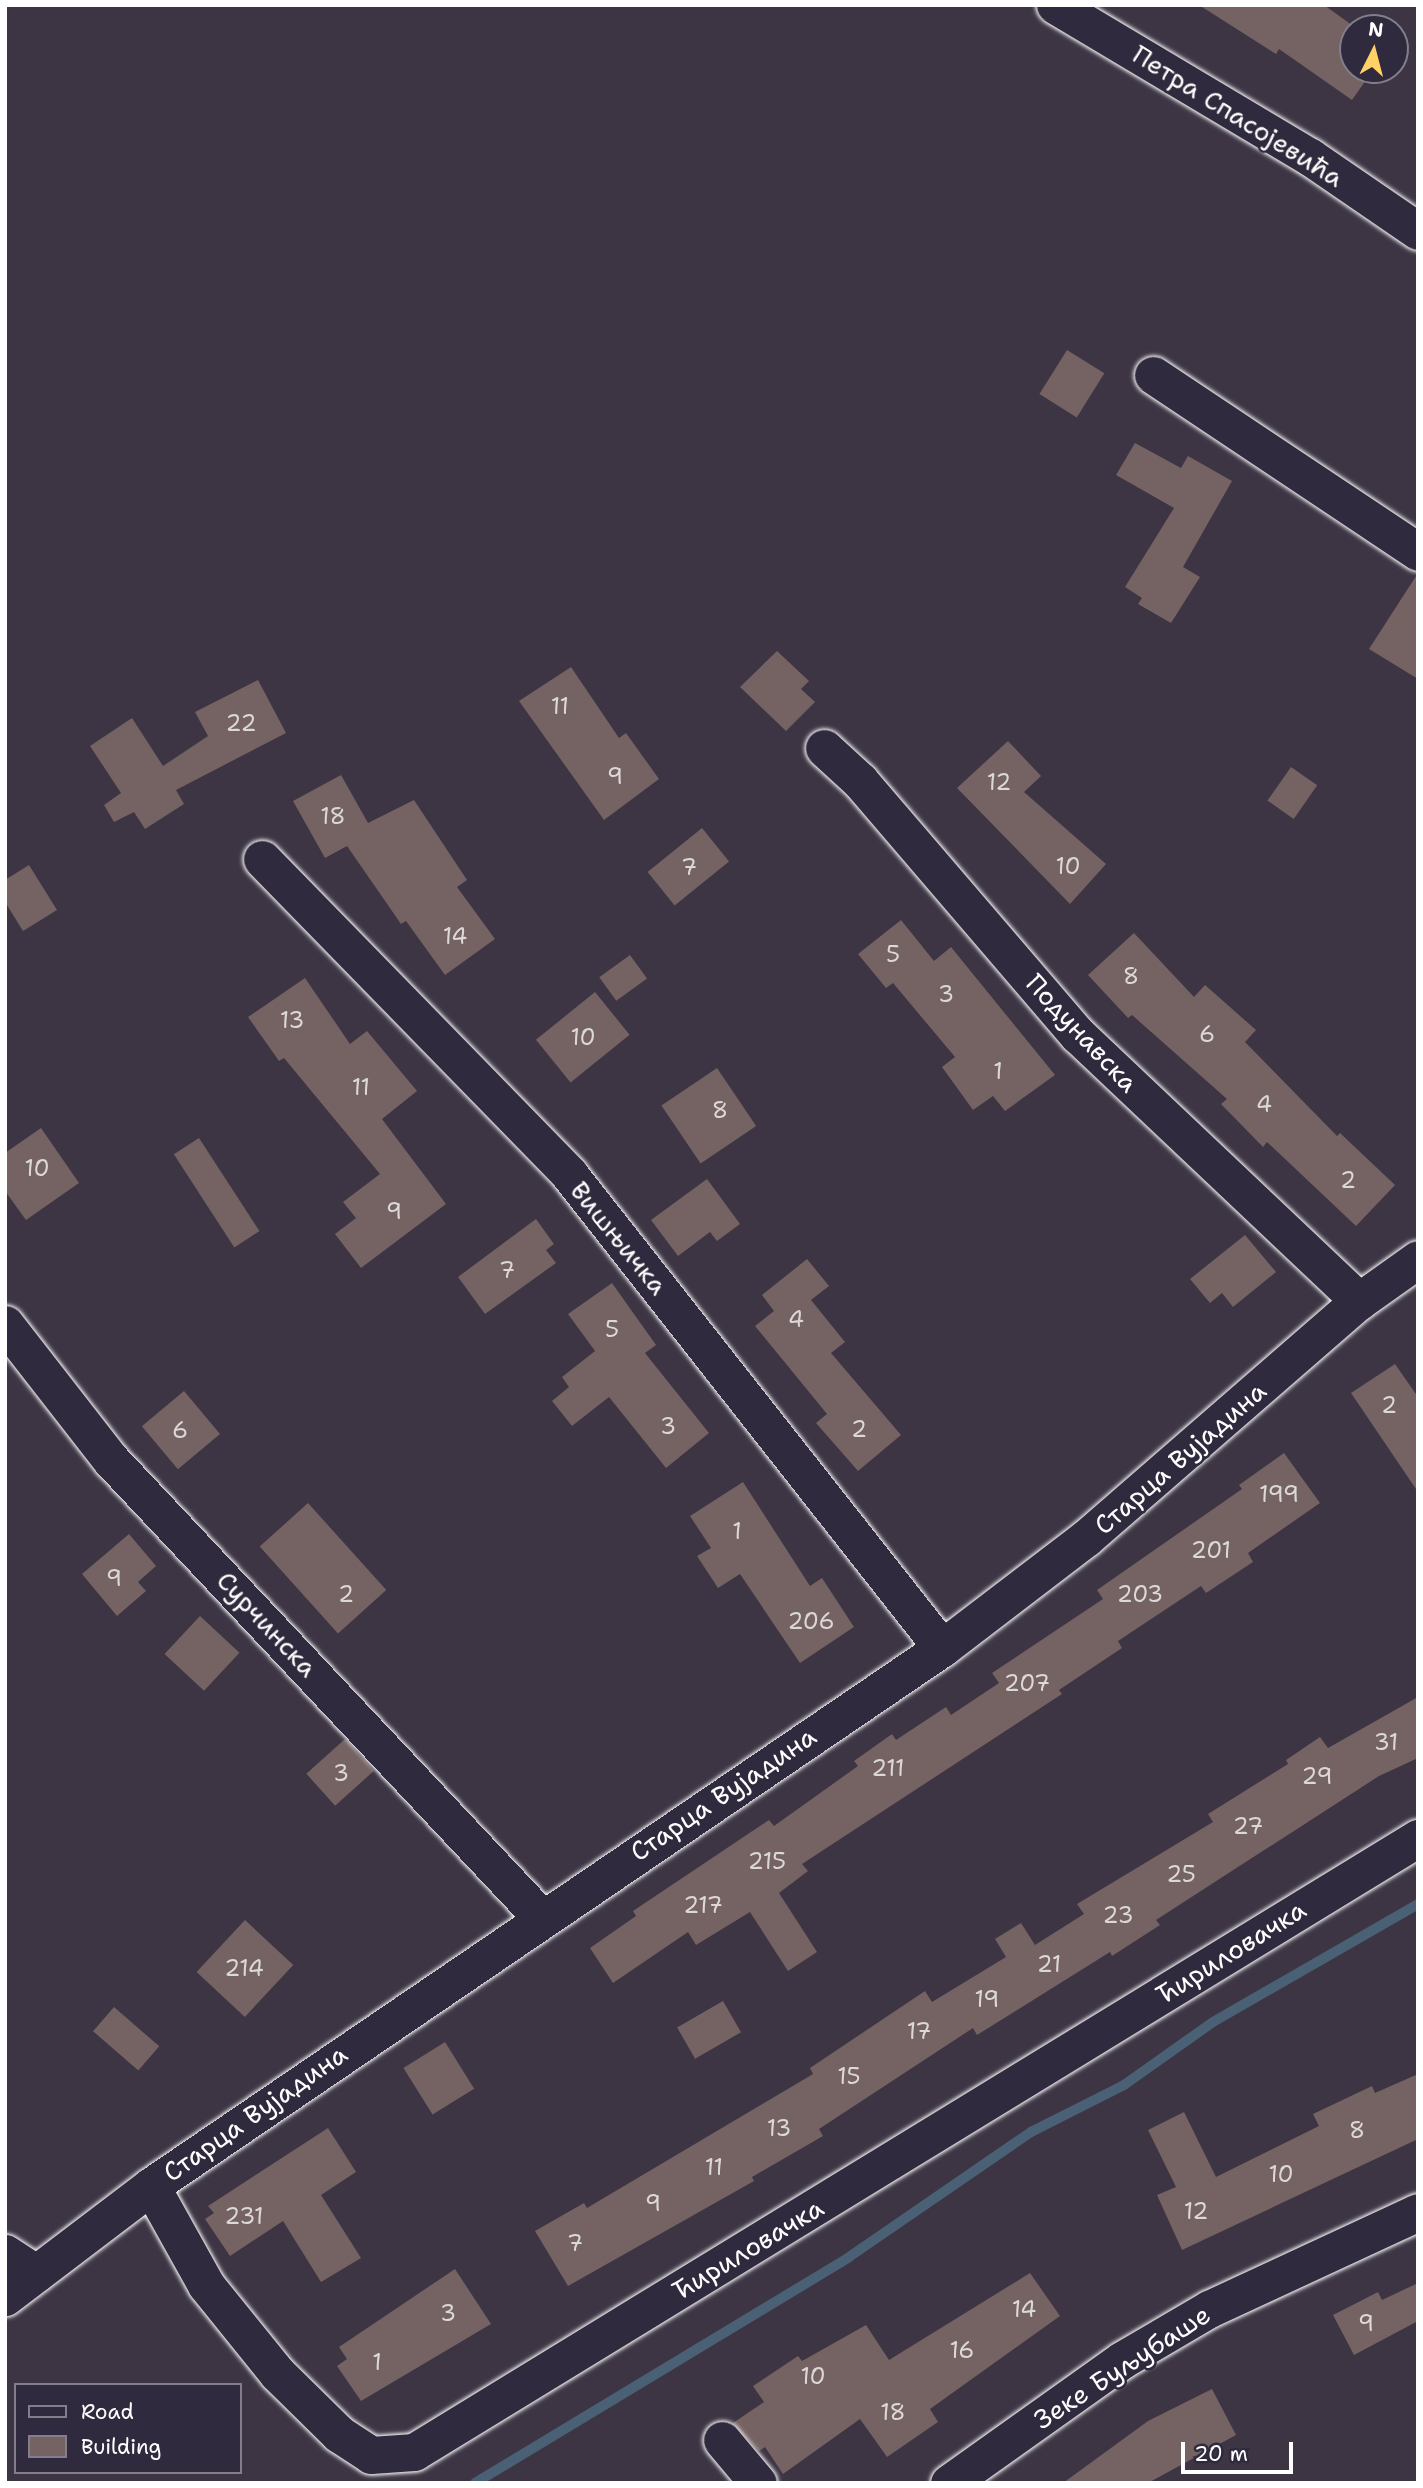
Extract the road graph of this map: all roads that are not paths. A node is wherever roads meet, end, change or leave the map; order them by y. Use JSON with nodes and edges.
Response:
{"nodes":[{"id":1,"x":1055,"y":5,"type":"edge"},
{"id":2,"x":1418,"y":232,"type":"edge"},
{"id":3,"x":1153,"y":374,"type":"dead end"},
{"id":4,"x":1418,"y":552,"type":"edge"},
{"id":5,"x":824,"y":748,"type":"dead end"},
{"id":6,"x":262,"y":859,"type":"dead end"},
{"id":7,"x":1415,"y":1267,"type":"edge"},
{"id":8,"x":1359,"y":1301,"type":"junction"},
{"id":9,"x":5,"y":1324,"type":"edge"},
{"id":10,"x":942,"y":1647,"type":"junction"},
{"id":11,"x":1418,"y":1838,"type":"edge"},
{"id":12,"x":540,"y":1916,"type":"junction"},
{"id":13,"x":151,"y":2186,"type":"junction"},
{"id":14,"x":1418,"y":2212,"type":"edge"},
{"id":15,"x":5,"y":2253,"type":"edge"},
{"id":16,"x":36,"y":2273,"type":"junction"},
{"id":17,"x":5,"y":2297,"type":"edge"},
{"id":18,"x":722,"y":2440,"type":"dead end"},
{"id":19,"x":758,"y":2483,"type":"edge"},
{"id":20,"x":949,"y":2483,"type":"edge"}],
"edges":[{"from":1,"to":2,"type":"street","name":"Петра Спасојевића"},
{"from":3,"to":4,"type":"street"},
{"from":5,"to":8,"type":"street","name":"Подунавска"},
{"from":6,"to":10,"type":"street","name":"Вишњичка"},
{"from":7,"to":8,"type":"street","name":"Старца Вујадина"},
{"from":8,"to":10,"type":"street","name":"Старца Вујадина"},
{"from":9,"to":12,"type":"street","name":"Сурчинска"},
{"from":10,"to":12,"type":"street","name":"Старца Вујадина"},
{"from":11,"to":13,"type":"street","name":"Ћириловачка"},
{"from":12,"to":13,"type":"street","name":"Старца Вујадина"},
{"from":13,"to":16,"type":"street","name":"Старца Вујадина"},
{"from":14,"to":20,"type":"street","name":"Зеке Буљубаше"},
{"from":15,"to":16,"type":"street"},
{"from":16,"to":17,"type":"street","name":"Старца Вујадина"},
{"from":18,"to":19,"type":"street"}]}
